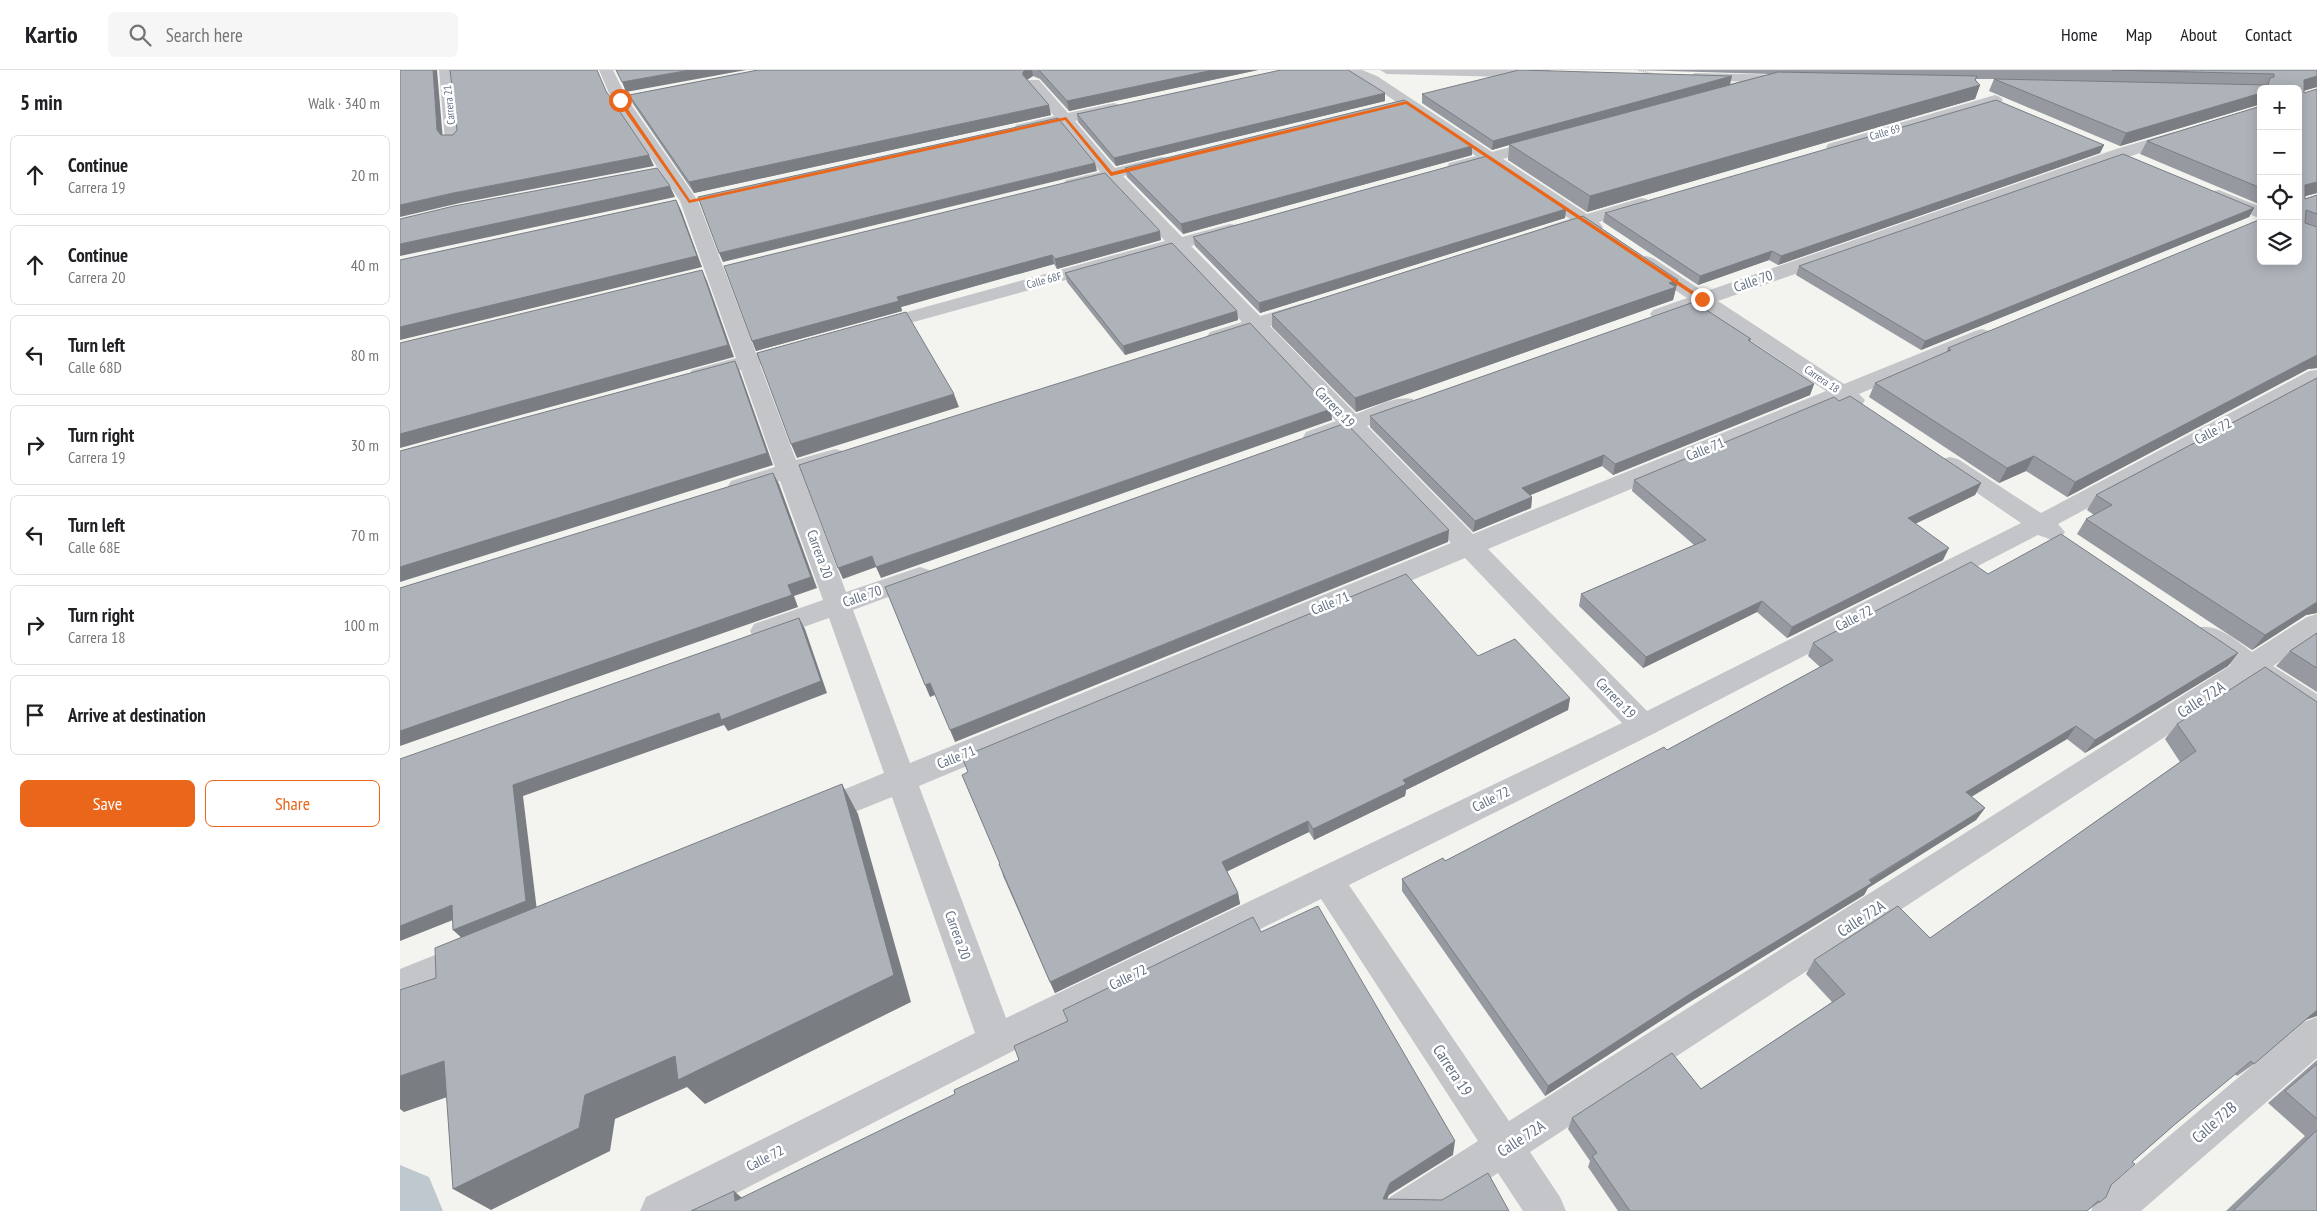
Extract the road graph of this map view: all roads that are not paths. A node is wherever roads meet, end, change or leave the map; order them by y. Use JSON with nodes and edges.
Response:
{"nodes":[{"id":1,"x":446,"y":70,"type":"edge"},
{"id":2,"x":606,"y":70,"type":"edge"},
{"id":3,"x":1349,"y":70,"type":"edge"},
{"id":4,"x":1387,"y":70,"type":"edge"},
{"id":5,"x":1565,"y":74,"type":"edge"},
{"id":6,"x":1662,"y":76,"type":"edge"},
{"id":7,"x":1775,"y":79,"type":"junction"},
{"id":8,"x":1804,"y":80,"type":"edge"},
{"id":9,"x":1034,"y":83,"type":"dead end"},
{"id":10,"x":1970,"y":90,"type":"edge"},
{"id":11,"x":1718,"y":95,"type":"edge"},
{"id":12,"x":639,"y":97,"type":"edge"},
{"id":13,"x":620,"y":100,"type":"junction"},
{"id":14,"x":1995,"y":100,"type":"junction"},
{"id":15,"x":1133,"y":104,"type":"edge"},
{"id":16,"x":2013,"y":107,"type":"edge"},
{"id":17,"x":1066,"y":119,"type":"junction"},
{"id":18,"x":2196,"y":130,"type":"edge"},
{"id":19,"x":1007,"y":132,"type":"edge"},
{"id":20,"x":1556,"y":139,"type":"edge"},
{"id":21,"x":453,"y":140,"type":"edge"},
{"id":22,"x":2104,"y":145,"type":"edge"},
{"id":23,"x":1823,"y":150,"type":"edge"},
{"id":24,"x":2122,"y":153,"type":"junction"},
{"id":25,"x":1178,"y":158,"type":"edge"},
{"id":26,"x":1490,"y":158,"type":"junction"},
{"id":27,"x":2148,"y":164,"type":"edge"},
{"id":28,"x":1433,"y":173,"type":"edge"},
{"id":29,"x":1111,"y":174,"type":"junction"},
{"id":30,"x":2200,"y":187,"type":"edge"},
{"id":31,"x":1053,"y":188,"type":"edge"},
{"id":32,"x":1660,"y":198,"type":"edge"},
{"id":33,"x":1584,"y":220,"type":"junction"},
{"id":34,"x":2255,"y":221,"type":"edge"},
{"id":35,"x":1244,"y":225,"type":"edge"},
{"id":36,"x":1608,"y":236,"type":"edge"},
{"id":37,"x":1527,"y":238,"type":"edge"},
{"id":38,"x":1178,"y":244,"type":"junction"},
{"id":39,"x":1631,"y":252,"type":"edge"},
{"id":40,"x":1702,"y":299,"type":"junction"},
{"id":41,"x":1330,"y":300,"type":"edge"},
{"id":42,"x":1638,"y":322,"type":"edge"},
{"id":43,"x":1255,"y":324,"type":"junction"},
{"id":44,"x":2006,"y":325,"type":"edge"},
{"id":45,"x":853,"y":333,"type":"edge"},
{"id":46,"x":1198,"y":342,"type":"edge"},
{"id":47,"x":814,"y":343,"type":"edge"},
{"id":48,"x":748,"y":362,"type":"junction"},
{"id":49,"x":2317,"y":376,"type":"edge"},
{"id":50,"x":682,"y":380,"type":"edge"},
{"id":51,"x":1842,"y":392,"type":"junction"},
{"id":52,"x":1425,"y":397,"type":"edge"},
{"id":53,"x":1867,"y":409,"type":"edge"},
{"id":54,"x":1350,"y":424,"type":"junction"},
{"id":55,"x":1295,"y":443,"type":"edge"},
{"id":56,"x":855,"y":450,"type":"edge"},
{"id":57,"x":1932,"y":452,"type":"edge"},
{"id":58,"x":788,"y":471,"type":"junction"},
{"id":59,"x":722,"y":492,"type":"edge"},
{"id":60,"x":2039,"y":524,"type":"junction"},
{"id":61,"x":1469,"y":546,"type":"junction"},
{"id":62,"x":2072,"y":546,"type":"edge"},
{"id":63,"x":941,"y":568,"type":"edge"},
{"id":64,"x":838,"y":605,"type":"junction"},
{"id":65,"x":2186,"y":622,"type":"edge"},
{"id":66,"x":2317,"y":624,"type":"edge"},
{"id":67,"x":745,"y":638,"type":"edge"},
{"id":68,"x":2252,"y":666,"type":"junction"},
{"id":69,"x":2317,"y":709,"type":"edge"},
{"id":70,"x":1643,"y":726,"type":"junction"},
{"id":71,"x":902,"y":780,"type":"junction"},
{"id":72,"x":792,"y":824,"type":"edge"},
{"id":73,"x":1327,"y":879,"type":"junction"},
{"id":74,"x":491,"y":948,"type":"edge"},
{"id":75,"x":400,"y":986,"type":"edge"},
{"id":76,"x":2317,"y":1034,"type":"edge"},
{"id":77,"x":996,"y":1041,"type":"junction"},
{"id":78,"x":1505,"y":1148,"type":"junction"},
{"id":79,"x":660,"y":1211,"type":"edge"},
{"id":80,"x":1404,"y":1211,"type":"edge"},
{"id":81,"x":1546,"y":1211,"type":"edge"},
{"id":82,"x":2111,"y":1211,"type":"edge"}],
"edges":[{"from":1,"to":21,"type":"street","name":"Carrera 21"},
{"from":2,"to":13,"type":"street"},
{"from":3,"to":26,"type":"street"},
{"from":4,"to":5,"type":"street"},
{"from":6,"to":7,"type":"street"},
{"from":7,"to":8,"type":"street"},
{"from":7,"to":11,"type":"street"},
{"from":9,"to":17,"type":"street","name":"Carrera 19"},
{"from":10,"to":14,"type":"street"},
{"from":12,"to":13,"type":"street"},
{"from":13,"to":48,"type":"street","name":"Carrera 20"},
{"from":14,"to":16,"type":"street"},
{"from":14,"to":23,"type":"street","name":"Calle 69"},
{"from":15,"to":17,"type":"street"},
{"from":17,"to":19,"type":"street"},
{"from":17,"to":29,"type":"street","name":"Carrera 19"},
{"from":18,"to":24,"type":"street","name":"Calle 70"},
{"from":20,"to":26,"type":"street"},
{"from":22,"to":24,"type":"street"},
{"from":24,"to":27,"type":"street"},
{"from":24,"to":40,"type":"street","name":"Calle 70"},
{"from":25,"to":29,"type":"street"},
{"from":26,"to":28,"type":"street"},
{"from":26,"to":33,"type":"street"},
{"from":29,"to":31,"type":"street"},
{"from":29,"to":38,"type":"street","name":"Carrera 19"},
{"from":30,"to":34,"type":"street"},
{"from":32,"to":33,"type":"street"},
{"from":33,"to":36,"type":"street"},
{"from":33,"to":37,"type":"street"},
{"from":35,"to":38,"type":"street","name":"Calle 68F"},
{"from":38,"to":43,"type":"street","name":"Carrera 19"},
{"from":38,"to":45,"type":"street","name":"Calle 68F"},
{"from":39,"to":40,"type":"street","name":"Carrera 18"},
{"from":40,"to":42,"type":"street","name":"Calle 70"},
{"from":40,"to":51,"type":"street","name":"Carrera 18"},
{"from":41,"to":43,"type":"street"},
{"from":43,"to":46,"type":"street"},
{"from":43,"to":54,"type":"street","name":"Carrera 19"},
{"from":44,"to":51,"type":"street","name":"Calle 71"},
{"from":47,"to":48,"type":"street"},
{"from":48,"to":50,"type":"street"},
{"from":48,"to":58,"type":"street","name":"Carrera 20"},
{"from":49,"to":60,"type":"street","name":"Calle 72"},
{"from":51,"to":53,"type":"street","name":"Carrera 18"},
{"from":51,"to":61,"type":"street","name":"Calle 71"},
{"from":52,"to":54,"type":"street"},
{"from":54,"to":55,"type":"street"},
{"from":54,"to":61,"type":"street","name":"Carrera 19"},
{"from":56,"to":58,"type":"street"},
{"from":57,"to":60,"type":"street"},
{"from":58,"to":59,"type":"street"},
{"from":58,"to":64,"type":"street","name":"Carrera 20"},
{"from":60,"to":62,"type":"street"},
{"from":60,"to":70,"type":"street","name":"Calle 72"},
{"from":61,"to":70,"type":"street","name":"Carrera 19"},
{"from":61,"to":71,"type":"street","name":"Calle 71"},
{"from":63,"to":64,"type":"street","name":"Calle 70"},
{"from":64,"to":67,"type":"street","name":"Calle 70"},
{"from":64,"to":71,"type":"street","name":"Carrera 20"},
{"from":65,"to":68,"type":"street"},
{"from":66,"to":68,"type":"street","name":"Calle 72A"},
{"from":68,"to":69,"type":"street"},
{"from":68,"to":78,"type":"street","name":"Calle 72A"},
{"from":70,"to":73,"type":"street","name":"Calle 72"},
{"from":71,"to":72,"type":"street","name":"Calle 71"},
{"from":71,"to":77,"type":"street","name":"Carrera 20"},
{"from":73,"to":77,"type":"street","name":"Calle 72"},
{"from":73,"to":78,"type":"street","name":"Carrera 19"},
{"from":74,"to":75,"type":"street"},
{"from":76,"to":82,"type":"street","name":"Calle 72B"},
{"from":77,"to":79,"type":"street","name":"Calle 72"},
{"from":78,"to":80,"type":"street","name":"Calle 72A"},
{"from":78,"to":81,"type":"street","name":"Carrera 19"}]}
